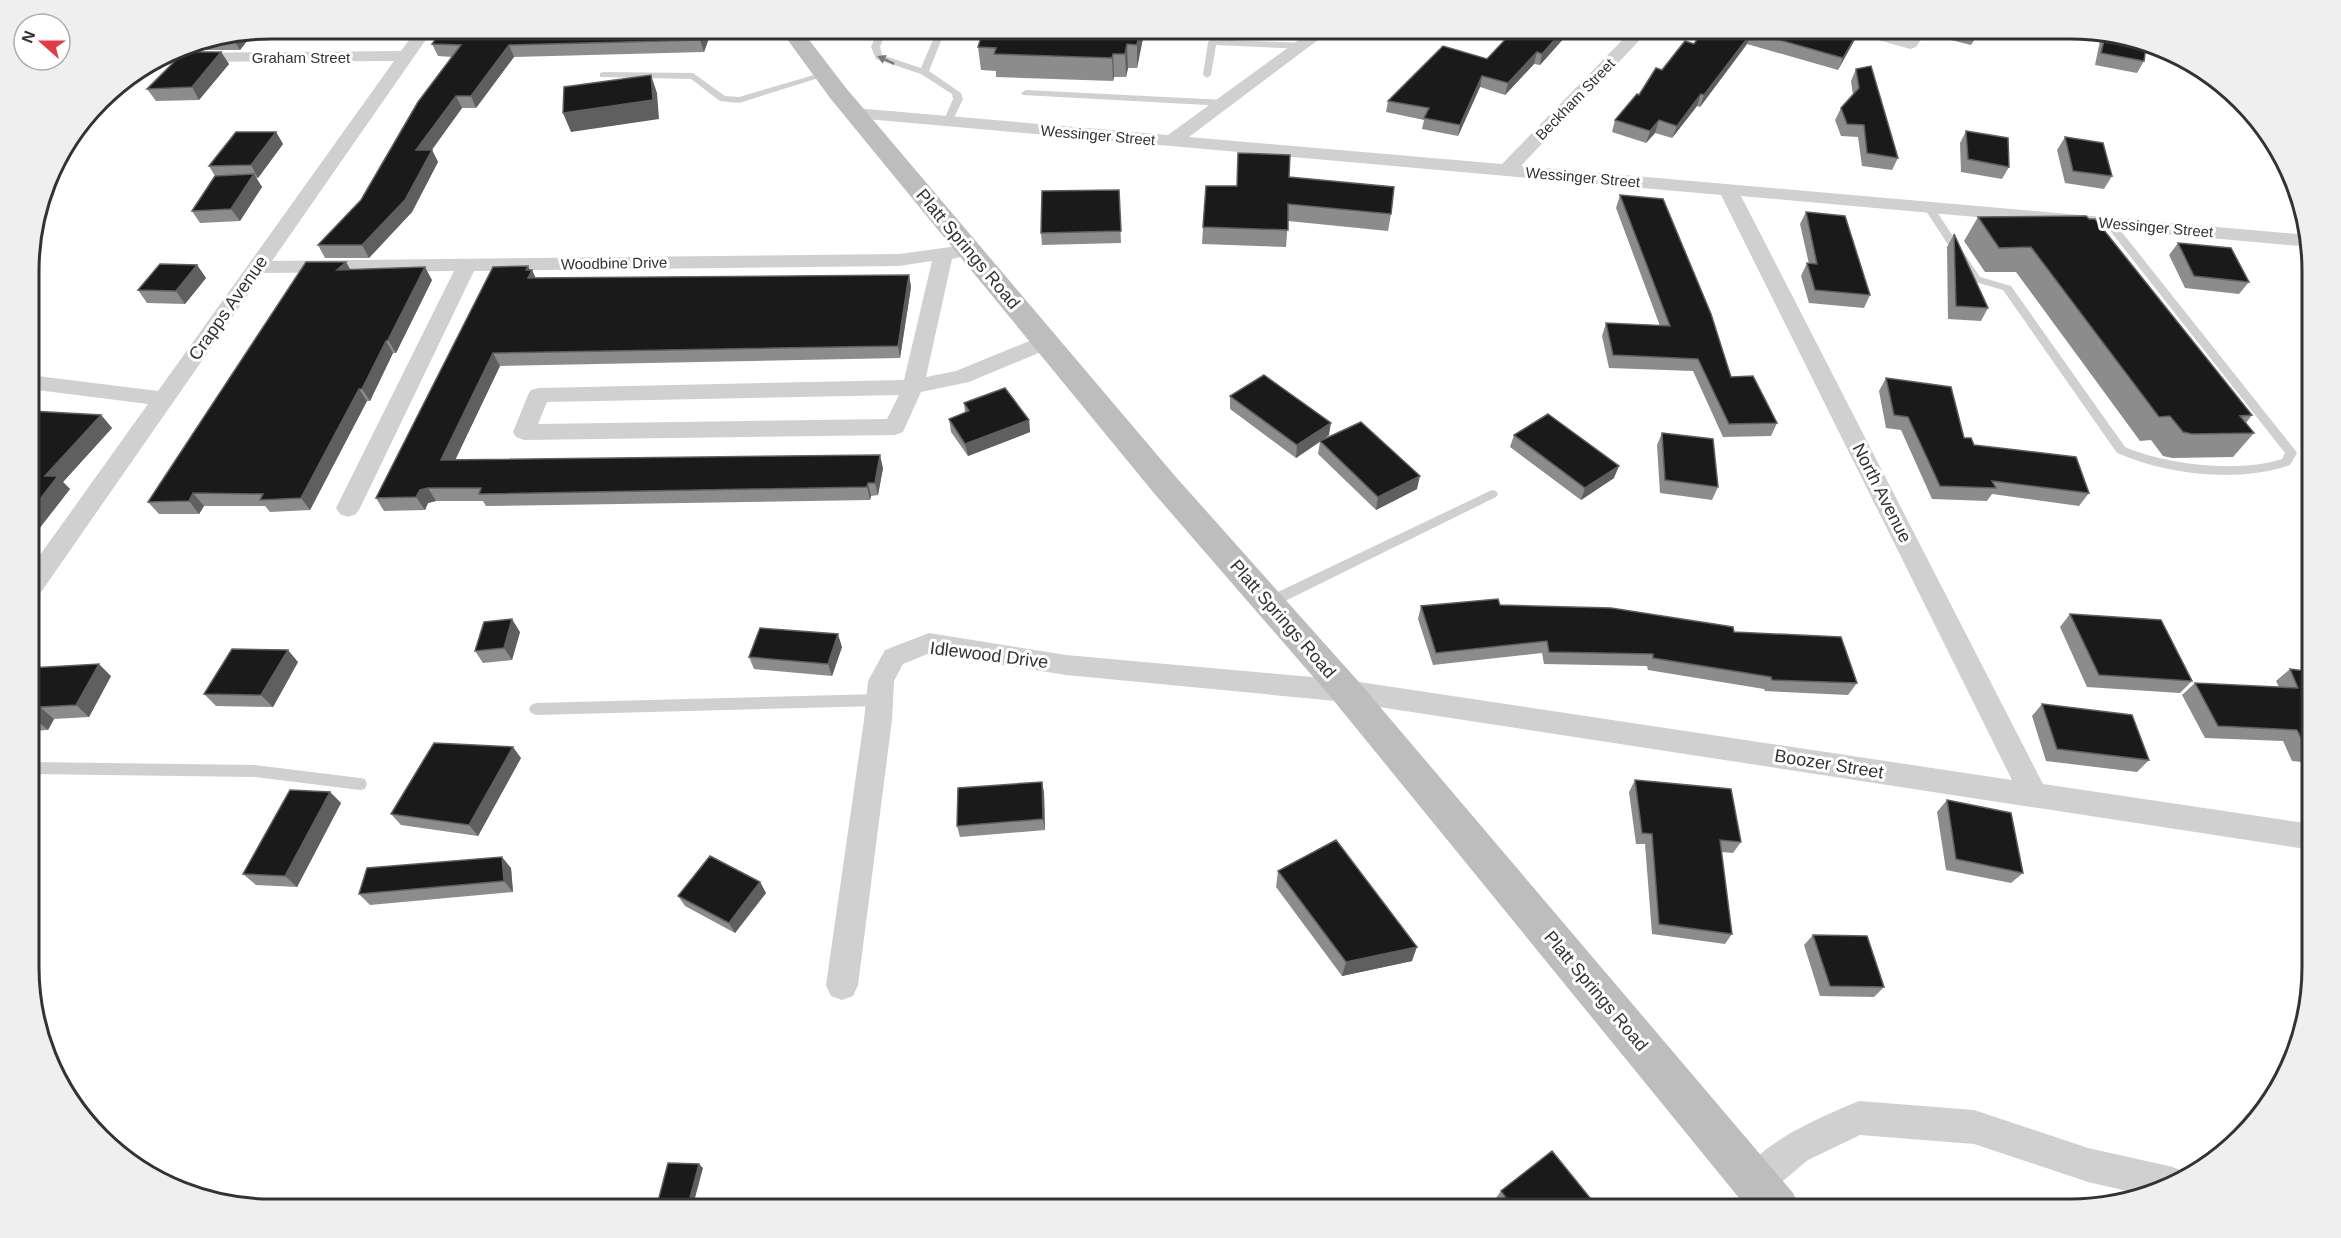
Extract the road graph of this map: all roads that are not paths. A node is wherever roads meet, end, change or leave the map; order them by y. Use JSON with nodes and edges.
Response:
{"nodes":[{"id":1,"x":423,"y":39,"type":"edge"},
{"id":2,"x":797,"y":39,"type":"edge"},
{"id":3,"x":878,"y":39,"type":"edge"},
{"id":4,"x":938,"y":39,"type":"edge"},
{"id":5,"x":1312,"y":39,"type":"edge"},
{"id":6,"x":1632,"y":39,"type":"edge"},
{"id":7,"x":1892,"y":39,"type":"edge"},
{"id":8,"x":1913,"y":39,"type":"edge"},
{"id":9,"x":1303,"y":46,"type":"junction"},
{"id":10,"x":406,"y":56,"type":"junction"},
{"id":11,"x":180,"y":58,"type":"edge"},
{"id":12,"x":924,"y":72,"type":"junction"},
{"id":13,"x":603,"y":75,"type":"dead end"},
{"id":14,"x":824,"y":75,"type":"junction"},
{"id":15,"x":1207,"y":75,"type":"dead end"},
{"id":16,"x":1026,"y":93,"type":"dead end"},
{"id":17,"x":1225,"y":103,"type":"junction"},
{"id":18,"x":855,"y":113,"type":"junction"},
{"id":19,"x":948,"y":122,"type":"junction"},
{"id":20,"x":1172,"y":141,"type":"junction"},
{"id":21,"x":1507,"y":170,"type":"junction"},
{"id":22,"x":1728,"y":190,"type":"junction"},
{"id":23,"x":1929,"y":208,"type":"junction"},
{"id":24,"x":2109,"y":223,"type":"junction"},
{"id":25,"x":2300,"y":240,"type":"edge"},
{"id":26,"x":956,"y":253,"type":"junction"},
{"id":27,"x":466,"y":265,"type":"junction"},
{"id":28,"x":257,"y":267,"type":"junction"},
{"id":29,"x":1046,"y":342,"type":"junction"},
{"id":30,"x":39,"y":383,"type":"edge"},
{"id":31,"x":913,"y":387,"type":"junction"},
{"id":32,"x":164,"y":399,"type":"junction"},
{"id":33,"x":1492,"y":494,"type":"dead end"},
{"id":34,"x":348,"y":508,"type":"dead end"},
{"id":35,"x":39,"y":575,"type":"edge"},
{"id":36,"x":1268,"y":603,"type":"junction"},
{"id":37,"x":1346,"y":691,"type":"junction"},
{"id":38,"x":879,"y":700,"type":"junction"},
{"id":39,"x":536,"y":709,"type":"dead end"},
{"id":40,"x":39,"y":768,"type":"edge"},
{"id":41,"x":360,"y":784,"type":"dead end"},
{"id":42,"x":2035,"y":796,"type":"junction"},
{"id":43,"x":2302,"y":836,"type":"edge"},
{"id":44,"x":842,"y":985,"type":"dead end"},
{"id":45,"x":2159,"y":1181,"type":"edge"},
{"id":46,"x":1755,"y":1182,"type":"junction"},
{"id":47,"x":1769,"y":1199,"type":"edge"}],
"edges":[{"from":1,"to":10,"type":"street","name":"Crapps Avenue"},
{"from":2,"to":14,"type":"main road","name":"Platt Springs Road"},
{"from":12,"to":3,"type":"lane","one_way":true},
{"from":4,"to":12,"type":"lane"},
{"from":5,"to":9,"type":"street"},
{"from":6,"to":21,"type":"street","name":"Beckham Street"},
{"from":7,"to":8,"type":"street"},
{"from":9,"to":15,"type":"lane"},
{"from":9,"to":17,"type":"street"},
{"from":10,"to":11,"type":"street","name":"Graham Street"},
{"from":10,"to":28,"type":"street","name":"Crapps Avenue"},
{"from":12,"to":19,"type":"lane"},
{"from":13,"to":14,"type":"lane"},
{"from":14,"to":18,"type":"main road","name":"Platt Springs Road"},
{"from":16,"to":17,"type":"lane"},
{"from":17,"to":20,"type":"street"},
{"from":18,"to":19,"type":"street","name":"Wessinger Street"},
{"from":18,"to":26,"type":"main road","name":"Platt Springs Road"},
{"from":19,"to":20,"type":"street","name":"Wessinger Street"},
{"from":20,"to":21,"type":"street","name":"Wessinger Street"},
{"from":21,"to":22,"type":"street","name":"Wessinger Street"},
{"from":22,"to":23,"type":"street","name":"Wessinger Street"},
{"from":22,"to":42,"type":"street","name":"North Avenue"},
{"from":23,"to":24,"type":"street","name":"Wessinger Street"},
{"from":23,"to":24,"type":"lane"},
{"from":24,"to":25,"type":"street","name":"Wessinger Street"},
{"from":26,"to":27,"type":"street","name":"Woodbine Drive"},
{"from":26,"to":29,"type":"main road","name":"Platt Springs Road"},
{"from":26,"to":31,"type":"street"},
{"from":27,"to":28,"type":"street","name":"Woodbine Drive"},
{"from":27,"to":34,"type":"street"},
{"from":28,"to":32,"type":"street","name":"Crapps Avenue"},
{"from":29,"to":31,"type":"street"},
{"from":29,"to":36,"type":"main road","name":"Platt Springs Road"},
{"from":30,"to":32,"type":"street"},
{"from":31,"to":31,"type":"street"},
{"from":32,"to":35,"type":"street","name":"Crapps Avenue"},
{"from":33,"to":36,"type":"lane"},
{"from":36,"to":37,"type":"main road","name":"Platt Springs Road"},
{"from":37,"to":38,"type":"street","name":"Idlewood Drive"},
{"from":37,"to":42,"type":"street","name":"Boozer Street"},
{"from":37,"to":46,"type":"main road","name":"Platt Springs Road"},
{"from":38,"to":39,"type":"lane"},
{"from":38,"to":44,"type":"street","name":"Idlewood Drive"},
{"from":40,"to":41,"type":"lane"},
{"from":42,"to":43,"type":"street","name":"Boozer Street"},
{"from":45,"to":46,"type":"street"},
{"from":46,"to":47,"type":"main road","name":"Platt Springs Road"}]}
